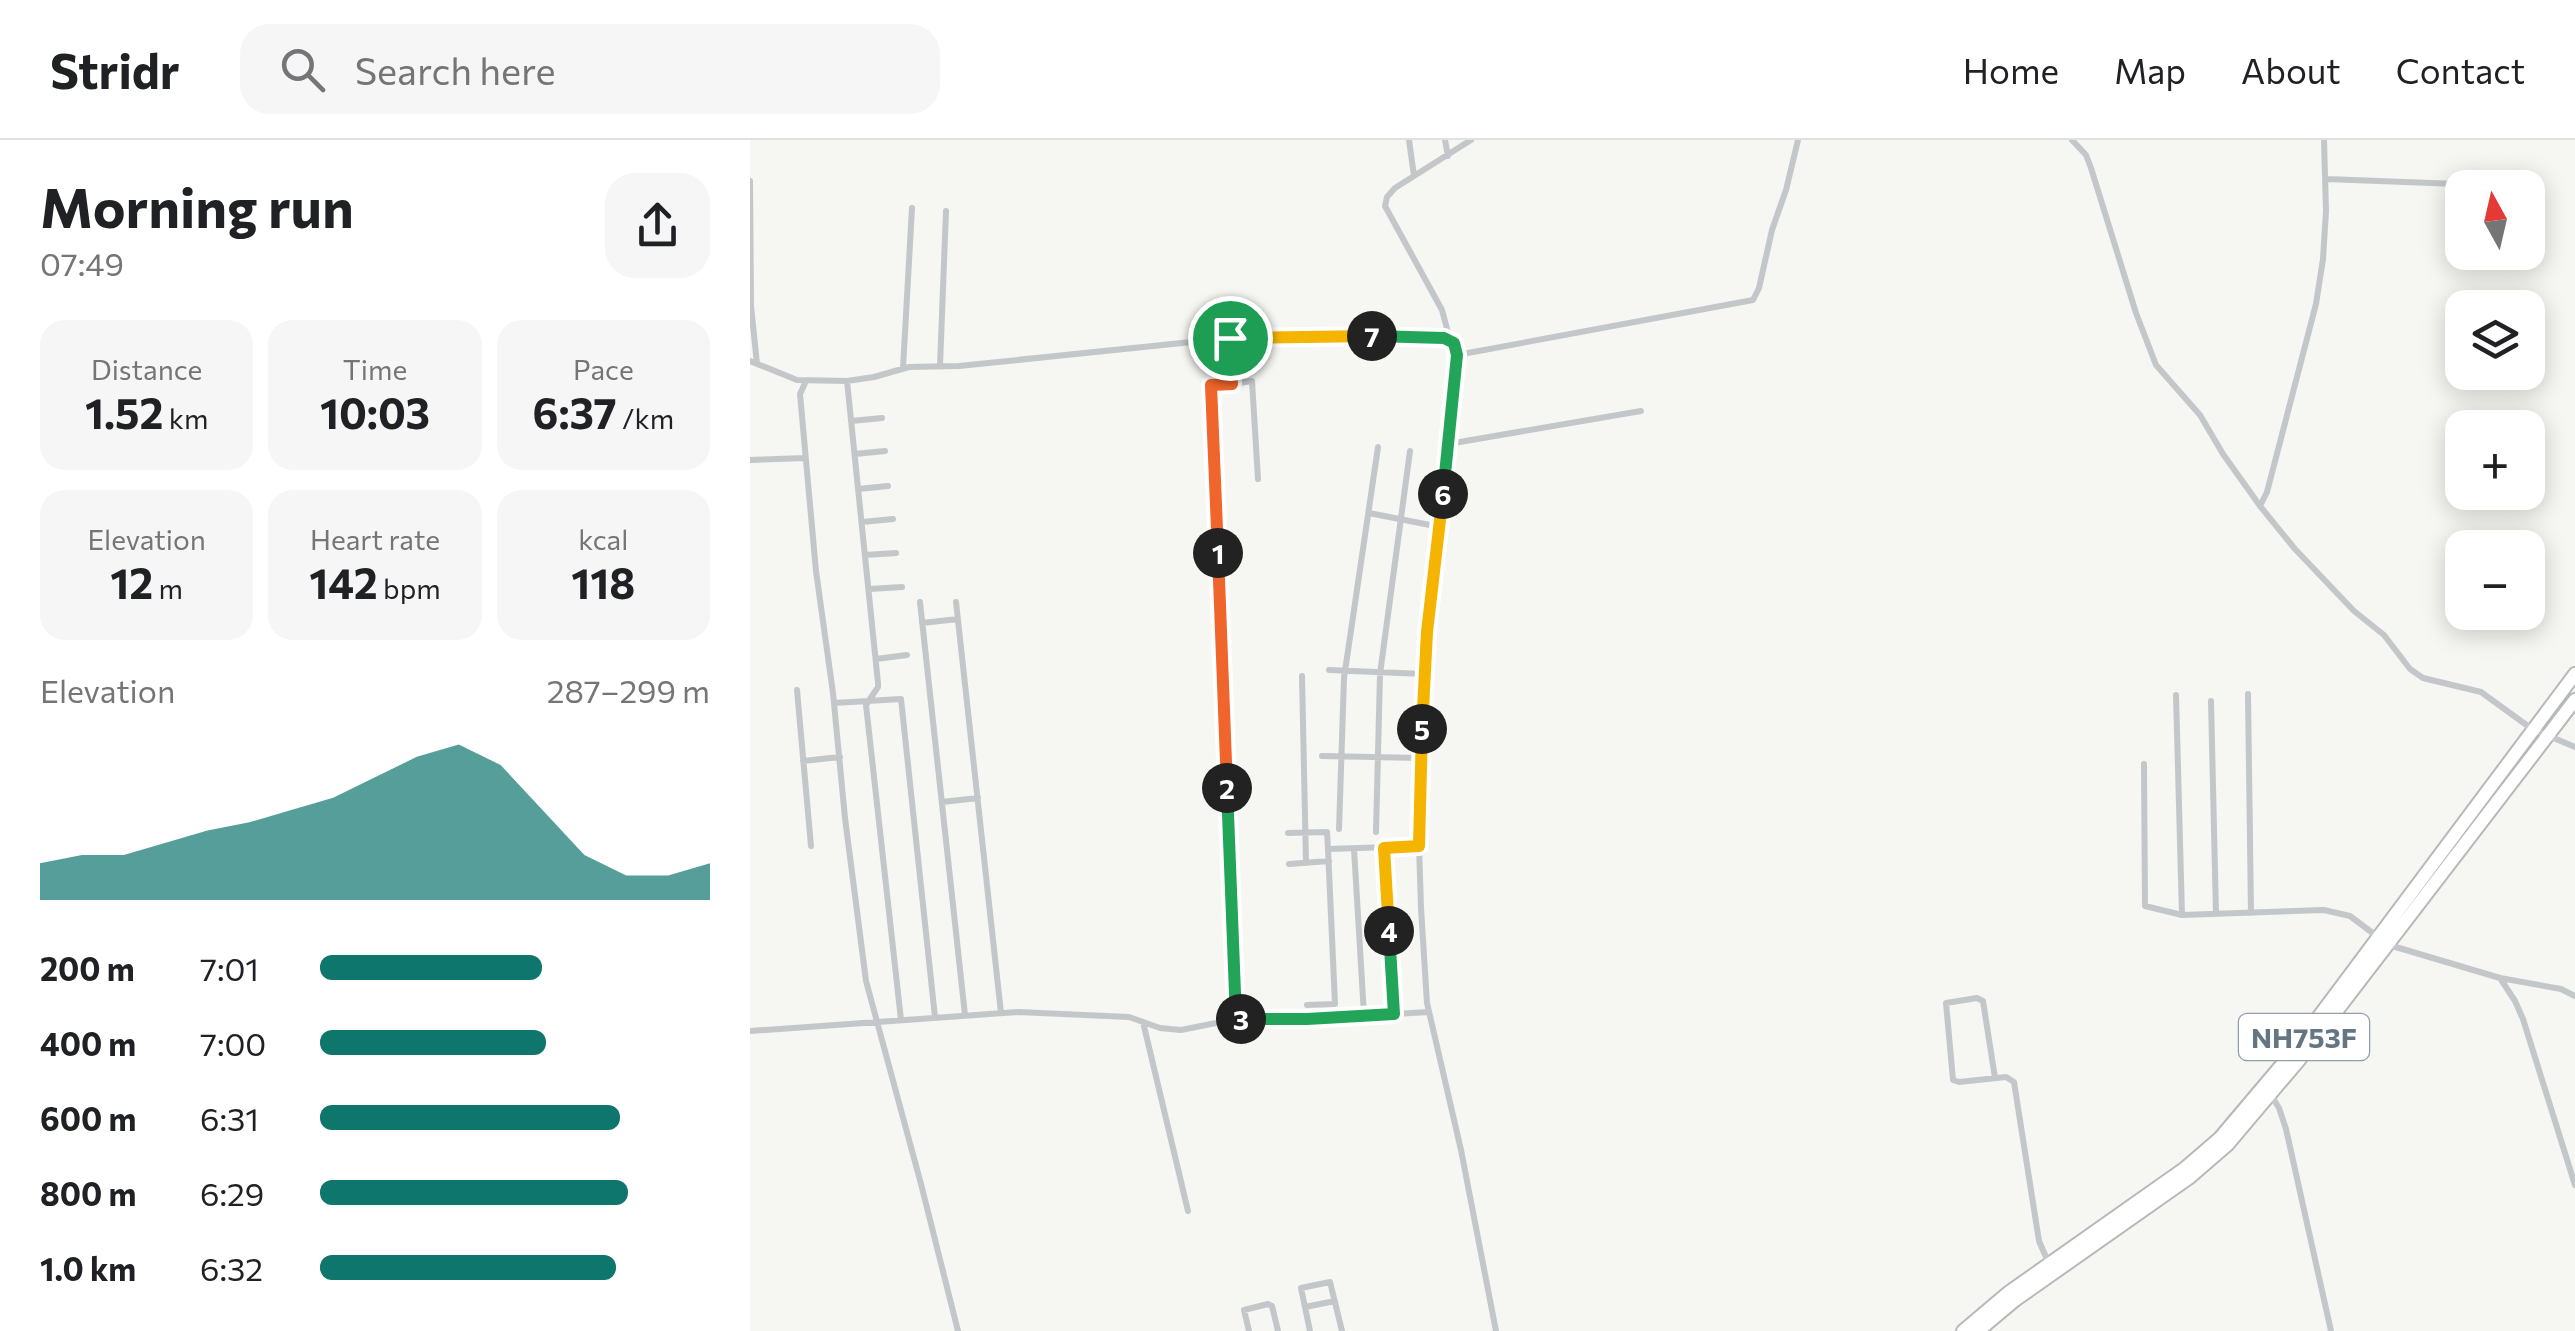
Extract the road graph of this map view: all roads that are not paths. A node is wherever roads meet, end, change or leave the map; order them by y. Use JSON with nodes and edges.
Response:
{"nodes":[{"id":1,"x":1409,"y":140,"type":"edge"},
{"id":2,"x":1445,"y":140,"type":"edge"},
{"id":3,"x":1472,"y":140,"type":"edge"},
{"id":4,"x":1798,"y":140,"type":"edge"},
{"id":5,"x":2072,"y":140,"type":"edge"},
{"id":6,"x":2324,"y":140,"type":"edge"},
{"id":7,"x":1448,"y":156,"type":"junction"},
{"id":8,"x":1414,"y":176,"type":"junction"},
{"id":9,"x":2326,"y":179,"type":"junction"},
{"id":10,"x":750,"y":181,"type":"edge"},
{"id":11,"x":2445,"y":184,"type":"edge"},
{"id":12,"x":912,"y":208,"type":"dead end"},
{"id":13,"x":946,"y":211,"type":"dead end"},
{"id":14,"x":1230,"y":338,"type":"junction"},
{"id":15,"x":1450,"y":340,"type":"junction"},
{"id":16,"x":1457,"y":355,"type":"junction"},
{"id":17,"x":753,"y":362,"type":"edge"},
{"id":18,"x":940,"y":366,"type":"junction"},
{"id":19,"x":904,"y":368,"type":"junction"},
{"id":20,"x":806,"y":380,"type":"junction"},
{"id":21,"x":847,"y":381,"type":"junction"},
{"id":22,"x":1232,"y":384,"type":"junction"},
{"id":23,"x":1641,"y":412,"type":"dead end"},
{"id":24,"x":882,"y":418,"type":"dead end"},
{"id":25,"x":851,"y":421,"type":"junction"},
{"id":26,"x":1448,"y":444,"type":"junction"},
{"id":27,"x":1378,"y":447,"type":"dead end"},
{"id":28,"x":885,"y":451,"type":"dead end"},
{"id":29,"x":1410,"y":452,"type":"dead end"},
{"id":30,"x":854,"y":454,"type":"junction"},
{"id":31,"x":805,"y":458,"type":"junction"},
{"id":32,"x":750,"y":460,"type":"edge"},
{"id":33,"x":1258,"y":479,"type":"dead end"},
{"id":34,"x":888,"y":486,"type":"dead end"},
{"id":35,"x":858,"y":489,"type":"junction"},
{"id":36,"x":2260,"y":506,"type":"junction"},
{"id":37,"x":1368,"y":513,"type":"junction"},
{"id":38,"x":893,"y":518,"type":"dead end"},
{"id":39,"x":1400,"y":519,"type":"junction"},
{"id":40,"x":862,"y":522,"type":"junction"},
{"id":41,"x":1440,"y":527,"type":"junction"},
{"id":42,"x":896,"y":553,"type":"dead end"},
{"id":43,"x":865,"y":555,"type":"junction"},
{"id":44,"x":902,"y":587,"type":"dead end"},
{"id":45,"x":869,"y":589,"type":"junction"},
{"id":46,"x":920,"y":602,"type":"dead end"},
{"id":47,"x":956,"y":602,"type":"dead end"},
{"id":48,"x":958,"y":619,"type":"junction"},
{"id":49,"x":922,"y":623,"type":"junction"},
{"id":50,"x":907,"y":654,"type":"dead end"},
{"id":51,"x":876,"y":659,"type":"junction"},
{"id":52,"x":1330,"y":670,"type":"dead end"},
{"id":53,"x":1345,"y":671,"type":"junction"},
{"id":54,"x":1380,"y":672,"type":"junction"},
{"id":55,"x":1423,"y":674,"type":"junction"},
{"id":56,"x":2575,"y":674,"type":"edge"},
{"id":57,"x":1302,"y":676,"type":"dead end"},
{"id":58,"x":798,"y":690,"type":"dead end"},
{"id":59,"x":2248,"y":694,"type":"dead end"},
{"id":60,"x":2176,"y":696,"type":"dead end"},
{"id":61,"x":2575,"y":700,"type":"edge"},
{"id":62,"x":868,"y":701,"type":"junction"},
{"id":63,"x":2211,"y":701,"type":"dead end"},
{"id":64,"x":834,"y":703,"type":"junction"},
{"id":65,"x":2532,"y":728,"type":"junction"},
{"id":66,"x":2548,"y":736,"type":"junction"},
{"id":67,"x":2575,"y":747,"type":"edge"},
{"id":68,"x":840,"y":756,"type":"junction"},
{"id":69,"x":1322,"y":756,"type":"dead end"},
{"id":70,"x":1340,"y":756,"type":"junction"},
{"id":71,"x":1376,"y":757,"type":"junction"},
{"id":72,"x":1421,"y":758,"type":"junction"},
{"id":73,"x":803,"y":761,"type":"junction"},
{"id":74,"x":2144,"y":764,"type":"dead end"},
{"id":75,"x":978,"y":798,"type":"junction"},
{"id":76,"x":942,"y":802,"type":"junction"},
{"id":77,"x":1338,"y":829,"type":"dead end"},
{"id":78,"x":1376,"y":832,"type":"dead end"},
{"id":79,"x":1306,"y":833,"type":"junction"},
{"id":80,"x":1288,"y":834,"type":"dead end"},
{"id":81,"x":810,"y":846,"type":"dead end"},
{"id":82,"x":1419,"y":846,"type":"junction"},
{"id":83,"x":1384,"y":848,"type":"junction"},
{"id":84,"x":1328,"y":849,"type":"junction"},
{"id":85,"x":1354,"y":850,"type":"junction"},
{"id":86,"x":1328,"y":861,"type":"junction"},
{"id":87,"x":1306,"y":862,"type":"junction"},
{"id":88,"x":1288,"y":864,"type":"dead end"},
{"id":89,"x":2251,"y":913,"type":"junction"},
{"id":90,"x":2216,"y":914,"type":"junction"},
{"id":91,"x":2182,"y":916,"type":"junction"},
{"id":92,"x":2383,"y":941,"type":"junction"},
{"id":93,"x":2500,"y":978,"type":"junction"},
{"id":94,"x":2575,"y":996,"type":"edge"},
{"id":95,"x":1307,"y":1005,"type":"dead end"},
{"id":96,"x":1429,"y":1012,"type":"junction"},
{"id":97,"x":1001,"y":1013,"type":"junction"},
{"id":98,"x":1394,"y":1014,"type":"junction"},
{"id":99,"x":965,"y":1015,"type":"junction"},
{"id":100,"x":1364,"y":1016,"type":"junction"},
{"id":101,"x":935,"y":1017,"type":"junction"},
{"id":102,"x":1236,"y":1019,"type":"junction"},
{"id":103,"x":901,"y":1020,"type":"junction"},
{"id":104,"x":1142,"y":1021,"type":"junction"},
{"id":105,"x":876,"y":1022,"type":"junction"},
{"id":106,"x":750,"y":1031,"type":"edge"},
{"id":107,"x":1995,"y":1078,"type":"junction"},
{"id":108,"x":2270,"y":1094,"type":"junction"},
{"id":109,"x":2575,"y":1185,"type":"edge"},
{"id":110,"x":1188,"y":1211,"type":"dead end"},
{"id":111,"x":2048,"y":1264,"type":"junction"},
{"id":112,"x":1334,"y":1301,"type":"junction"},
{"id":113,"x":1305,"y":1307,"type":"junction"},
{"id":114,"x":958,"y":1331,"type":"edge"},
{"id":115,"x":1248,"y":1331,"type":"edge"},
{"id":116,"x":1278,"y":1331,"type":"edge"},
{"id":117,"x":1310,"y":1331,"type":"edge"},
{"id":118,"x":1342,"y":1331,"type":"edge"},
{"id":119,"x":1496,"y":1331,"type":"edge"},
{"id":120,"x":1963,"y":1331,"type":"edge"},
{"id":121,"x":1978,"y":1331,"type":"edge"},
{"id":122,"x":2331,"y":1331,"type":"edge"}],
"edges":[{"from":1,"to":8,"type":"street"},
{"from":2,"to":7,"type":"street"},
{"from":3,"to":7,"type":"street"},
{"from":4,"to":16,"type":"street"},
{"from":5,"to":36,"type":"street"},
{"from":6,"to":9,"type":"street"},
{"from":7,"to":8,"type":"street"},
{"from":8,"to":15,"type":"street"},
{"from":9,"to":11,"type":"street"},
{"from":9,"to":36,"type":"street"},
{"from":10,"to":17,"type":"street"},
{"from":12,"to":19,"type":"street"},
{"from":13,"to":18,"type":"street"},
{"from":14,"to":15,"type":"street"},
{"from":14,"to":18,"type":"street"},
{"from":14,"to":22,"type":"street"},
{"from":15,"to":16,"type":"street"},
{"from":16,"to":26,"type":"street"},
{"from":17,"to":20,"type":"street"},
{"from":18,"to":19,"type":"street"},
{"from":19,"to":21,"type":"street"},
{"from":20,"to":21,"type":"street"},
{"from":20,"to":31,"type":"street"},
{"from":21,"to":25,"type":"street"},
{"from":22,"to":33,"type":"street"},
{"from":22,"to":102,"type":"street"},
{"from":23,"to":26,"type":"street"},
{"from":24,"to":25,"type":"street"},
{"from":25,"to":30,"type":"street"},
{"from":26,"to":41,"type":"street"},
{"from":27,"to":37,"type":"street"},
{"from":28,"to":30,"type":"street"},
{"from":29,"to":39,"type":"street"},
{"from":30,"to":35,"type":"street"},
{"from":31,"to":32,"type":"street"},
{"from":31,"to":64,"type":"street"},
{"from":34,"to":35,"type":"street"},
{"from":35,"to":40,"type":"street"},
{"from":36,"to":65,"type":"street"},
{"from":37,"to":39,"type":"street"},
{"from":37,"to":53,"type":"street"},
{"from":38,"to":40,"type":"street"},
{"from":39,"to":41,"type":"street"},
{"from":39,"to":54,"type":"street"},
{"from":40,"to":43,"type":"street"},
{"from":41,"to":55,"type":"street"},
{"from":42,"to":43,"type":"street"},
{"from":43,"to":45,"type":"street"},
{"from":44,"to":45,"type":"street"},
{"from":45,"to":51,"type":"street"},
{"from":46,"to":49,"type":"street"},
{"from":47,"to":48,"type":"street"},
{"from":48,"to":49,"type":"street"},
{"from":48,"to":75,"type":"street"},
{"from":49,"to":76,"type":"street"},
{"from":50,"to":51,"type":"street"},
{"from":51,"to":62,"type":"street"},
{"from":52,"to":53,"type":"street"},
{"from":53,"to":54,"type":"street"},
{"from":53,"to":70,"type":"street"},
{"from":54,"to":55,"type":"street"},
{"from":54,"to":71,"type":"street"},
{"from":55,"to":72,"type":"street"},
{"from":56,"to":65,"type":"highway","number":"NH753F"},
{"from":57,"to":79,"type":"street"},
{"from":58,"to":73,"type":"street"},
{"from":59,"to":89,"type":"street"},
{"from":60,"to":91,"type":"street"},
{"from":61,"to":66,"type":"highway","number":"NH753F"},
{"from":62,"to":64,"type":"street"},
{"from":62,"to":101,"type":"street"},
{"from":62,"to":103,"type":"street"},
{"from":63,"to":90,"type":"street"},
{"from":64,"to":68,"type":"street"},
{"from":65,"to":66,"type":"street"},
{"from":65,"to":92,"type":"highway","number":"NH753F"},
{"from":66,"to":67,"type":"street"},
{"from":66,"to":92,"type":"highway","number":"NH753F"},
{"from":68,"to":73,"type":"street"},
{"from":68,"to":105,"type":"street"},
{"from":69,"to":70,"type":"street"},
{"from":70,"to":71,"type":"street"},
{"from":70,"to":77,"type":"street"},
{"from":71,"to":72,"type":"street"},
{"from":71,"to":78,"type":"street"},
{"from":72,"to":82,"type":"street"},
{"from":73,"to":81,"type":"street"},
{"from":74,"to":91,"type":"street"},
{"from":75,"to":76,"type":"street"},
{"from":75,"to":97,"type":"street"},
{"from":76,"to":99,"type":"street"},
{"from":79,"to":80,"type":"street"},
{"from":79,"to":84,"type":"street"},
{"from":79,"to":87,"type":"street"},
{"from":82,"to":83,"type":"street"},
{"from":82,"to":96,"type":"street"},
{"from":83,"to":85,"type":"street"},
{"from":83,"to":98,"type":"street"},
{"from":84,"to":85,"type":"street"},
{"from":84,"to":86,"type":"street"},
{"from":85,"to":100,"type":"street"},
{"from":86,"to":87,"type":"street"},
{"from":86,"to":95,"type":"street"},
{"from":87,"to":88,"type":"street"},
{"from":89,"to":90,"type":"street"},
{"from":89,"to":92,"type":"street"},
{"from":90,"to":91,"type":"street"},
{"from":92,"to":93,"type":"street"},
{"from":92,"to":108,"type":"highway","number":"NH753F"},
{"from":92,"to":111,"type":"highway","number":"NH753F"},
{"from":93,"to":94,"type":"street"},
{"from":93,"to":109,"type":"street"},
{"from":96,"to":98,"type":"street"},
{"from":96,"to":119,"type":"street"},
{"from":97,"to":99,"type":"street"},
{"from":97,"to":104,"type":"street"},
{"from":98,"to":100,"type":"street"},
{"from":99,"to":101,"type":"street"},
{"from":100,"to":102,"type":"street"},
{"from":101,"to":103,"type":"street"},
{"from":102,"to":104,"type":"street"},
{"from":103,"to":105,"type":"street"},
{"from":104,"to":110,"type":"street"},
{"from":105,"to":106,"type":"street"},
{"from":105,"to":114,"type":"street"},
{"from":107,"to":107,"type":"street"},
{"from":107,"to":111,"type":"street"},
{"from":108,"to":121,"type":"highway","number":"NH753F"},
{"from":108,"to":122,"type":"street"},
{"from":111,"to":120,"type":"highway","number":"NH753F"},
{"from":112,"to":113,"type":"street"},
{"from":112,"to":113,"type":"street"},
{"from":112,"to":118,"type":"street"},
{"from":113,"to":117,"type":"street"},
{"from":115,"to":116,"type":"street"}]}
